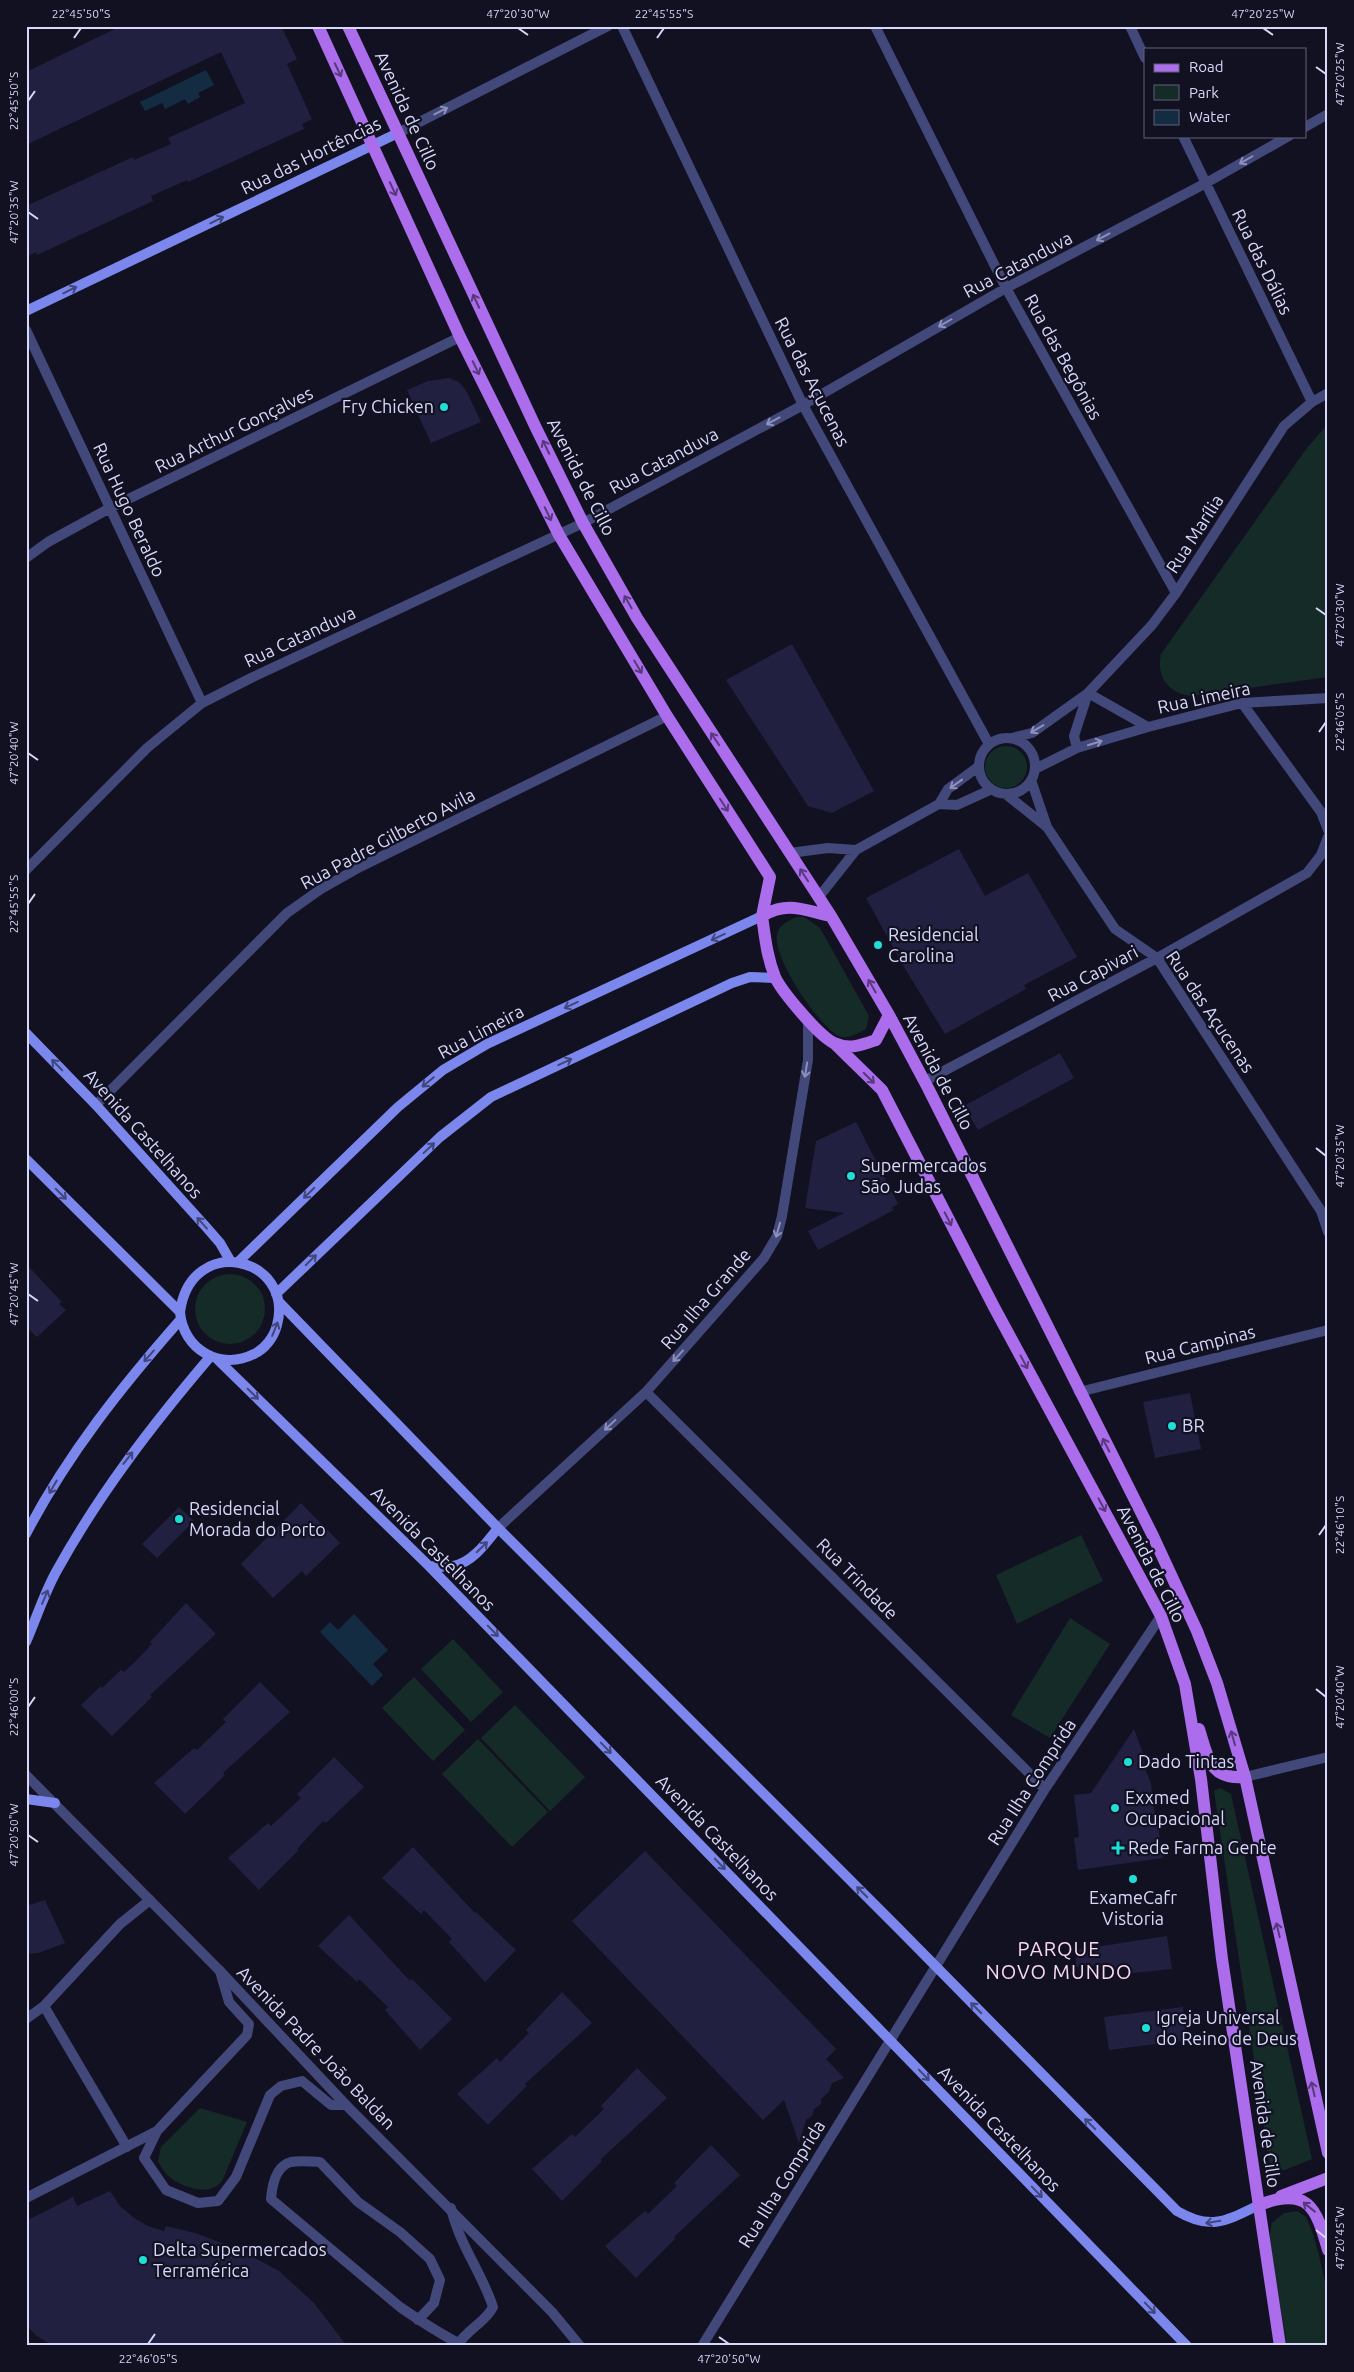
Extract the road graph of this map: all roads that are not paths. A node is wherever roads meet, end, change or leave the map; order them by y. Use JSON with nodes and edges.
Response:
{"nodes":[{"id":1,"x":318,"y":26,"type":"edge"},
{"id":2,"x":348,"y":26,"type":"edge"},
{"id":3,"x":608,"y":26,"type":"edge"},
{"id":4,"x":622,"y":26,"type":"edge"},
{"id":5,"x":875,"y":26,"type":"edge"},
{"id":6,"x":1130,"y":26,"type":"edge"},
{"id":7,"x":1144,"y":56,"type":"edge"},
{"id":8,"x":1328,"y":114,"type":"edge"},
{"id":9,"x":1306,"y":126,"type":"edge"},
{"id":10,"x":398,"y":133,"type":"junction"},
{"id":11,"x":1184,"y":138,"type":"edge"},
{"id":12,"x":1285,"y":138,"type":"edge"},
{"id":13,"x":373,"y":144,"type":"junction"},
{"id":14,"x":1206,"y":183,"type":"junction"},
{"id":15,"x":1006,"y":288,"type":"junction"},
{"id":16,"x":26,"y":312,"type":"edge"},
{"id":17,"x":26,"y":330,"type":"edge"},
{"id":18,"x":460,"y":337,"type":"junction"},
{"id":19,"x":1328,"y":393,"type":"edge"},
{"id":20,"x":1312,"y":402,"type":"junction"},
{"id":21,"x":804,"y":405,"type":"junction"},
{"id":22,"x":110,"y":508,"type":"junction"},
{"id":23,"x":583,"y":522,"type":"junction"},
{"id":24,"x":559,"y":535,"type":"junction"},
{"id":25,"x":26,"y":558,"type":"edge"},
{"id":26,"x":1176,"y":593,"type":"junction"},
{"id":27,"x":1088,"y":693,"type":"junction"},
{"id":28,"x":1328,"y":698,"type":"edge"},
{"id":29,"x":202,"y":703,"type":"junction"},
{"id":30,"x":1242,"y":703,"type":"junction"},
{"id":31,"x":667,"y":716,"type":"junction"},
{"id":32,"x":1148,"y":726,"type":"junction"},
{"id":33,"x":1012,"y":738,"type":"junction"},
{"id":34,"x":989,"y":744,"type":"junction"},
{"id":35,"x":1077,"y":748,"type":"junction"},
{"id":36,"x":978,"y":767,"type":"junction"},
{"id":37,"x":1035,"y":770,"type":"junction"},
{"id":38,"x":1031,"y":780,"type":"junction"},
{"id":39,"x":990,"y":790,"type":"junction"},
{"id":40,"x":1007,"y":795,"type":"junction"},
{"id":41,"x":939,"y":804,"type":"junction"},
{"id":42,"x":1047,"y":827,"type":"junction"},
{"id":43,"x":1328,"y":830,"type":"edge"},
{"id":44,"x":1328,"y":837,"type":"edge"},
{"id":45,"x":856,"y":850,"type":"junction"},
{"id":46,"x":790,"y":853,"type":"junction"},
{"id":47,"x":26,"y":870,"type":"edge"},
{"id":48,"x":818,"y":898,"type":"junction"},
{"id":49,"x":762,"y":916,"type":"junction"},
{"id":50,"x":831,"y":916,"type":"junction"},
{"id":51,"x":1157,"y":958,"type":"junction"},
{"id":52,"x":776,"y":978,"type":"junction"},
{"id":53,"x":888,"y":1015,"type":"junction"},
{"id":54,"x":808,"y":1021,"type":"junction"},
{"id":55,"x":26,"y":1033,"type":"edge"},
{"id":56,"x":834,"y":1043,"type":"junction"},
{"id":57,"x":925,"y":1081,"type":"junction"},
{"id":58,"x":96,"y":1105,"type":"junction"},
{"id":59,"x":26,"y":1159,"type":"edge"},
{"id":60,"x":1328,"y":1232,"type":"edge"},
{"id":61,"x":235,"y":1262,"type":"junction"},
{"id":62,"x":277,"y":1298,"type":"junction"},
{"id":63,"x":180,"y":1316,"type":"junction"},
{"id":64,"x":1328,"y":1330,"type":"edge"},
{"id":65,"x":214,"y":1358,"type":"junction"},
{"id":66,"x":646,"y":1392,"type":"junction"},
{"id":67,"x":1080,"y":1392,"type":"junction"},
{"id":68,"x":498,"y":1528,"type":"junction"},
{"id":69,"x":26,"y":1534,"type":"edge"},
{"id":70,"x":429,"y":1566,"type":"junction"},
{"id":71,"x":1161,"y":1616,"type":"junction"},
{"id":72,"x":26,"y":1642,"type":"edge"},
{"id":73,"x":1185,"y":1684,"type":"junction"},
{"id":74,"x":1328,"y":1757,"type":"edge"},
{"id":75,"x":26,"y":1775,"type":"edge"},
{"id":76,"x":1245,"y":1777,"type":"junction"},
{"id":77,"x":1045,"y":1789,"type":"junction"},
{"id":78,"x":26,"y":1799,"type":"edge"},
{"id":79,"x":55,"y":1803,"type":"junction"},
{"id":80,"x":150,"y":1900,"type":"junction"},
{"id":81,"x":935,"y":1967,"type":"junction"},
{"id":82,"x":220,"y":1971,"type":"junction"},
{"id":83,"x":44,"y":2006,"type":"junction"},
{"id":84,"x":26,"y":2019,"type":"edge"},
{"id":85,"x":890,"y":2040,"type":"junction"},
{"id":86,"x":346,"y":2105,"type":"junction"},
{"id":87,"x":157,"y":2131,"type":"junction"},
{"id":88,"x":127,"y":2146,"type":"junction"},
{"id":89,"x":1328,"y":2153,"type":"edge"},
{"id":90,"x":1328,"y":2178,"type":"edge"},
{"id":91,"x":26,"y":2198,"type":"edge"},
{"id":92,"x":1275,"y":2199,"type":"junction"},
{"id":93,"x":1259,"y":2205,"type":"junction"},
{"id":94,"x":451,"y":2208,"type":"junction"},
{"id":95,"x":1328,"y":2250,"type":"edge"},
{"id":96,"x":418,"y":2320,"type":"junction"},
{"id":97,"x":457,"y":2345,"type":"edge"},
{"id":98,"x":580,"y":2346,"type":"edge"},
{"id":99,"x":702,"y":2346,"type":"edge"},
{"id":100,"x":1187,"y":2346,"type":"edge"},
{"id":101,"x":1280,"y":2346,"type":"edge"}],
"edges":[{"from":1,"to":13,"type":"main road","name":"Avenida de Cillo","one_way":true},
{"from":2,"to":10,"type":"main road","name":"Avenida de Cillo"},
{"from":10,"to":3,"type":"street","name":"Rua das Hortências","one_way":true},
{"from":4,"to":21,"type":"street","name":"Rua das Açucenas"},
{"from":5,"to":15,"type":"street","name":"Rua das Begônias"},
{"from":6,"to":7,"type":"street"},
{"from":8,"to":9,"type":"street"},
{"from":10,"to":13,"type":"main road","name":"Rua das Hortências"},
{"from":23,"to":10,"type":"main road","name":"Avenida de Cillo","one_way":true},
{"from":11,"to":14,"type":"street","name":"Rua das Dálias"},
{"from":12,"to":14,"type":"street","name":"Rua Catanduva","one_way":true},
{"from":16,"to":13,"type":"main road","name":"Rua das Hortências","one_way":true},
{"from":13,"to":18,"type":"main road","name":"Avenida de Cillo","one_way":true},
{"from":14,"to":15,"type":"street","name":"Rua Catanduva","one_way":true},
{"from":14,"to":20,"type":"street","name":"Rua das Dálias"},
{"from":15,"to":21,"type":"street","name":"Rua Catanduva","one_way":true},
{"from":15,"to":26,"type":"street","name":"Rua das Begônias"},
{"from":17,"to":22,"type":"street","name":"Rua Hugo Beraldo"},
{"from":18,"to":22,"type":"street","name":"Rua Arthur Gonçalves"},
{"from":18,"to":24,"type":"main road","name":"Avenida de Cillo","one_way":true},
{"from":19,"to":20,"type":"street","name":"Rua Marília"},
{"from":20,"to":26,"type":"street","name":"Rua Marília"},
{"from":21,"to":23,"type":"street","name":"Rua Catanduva","one_way":true},
{"from":21,"to":34,"type":"street","name":"Rua das Açucenas"},
{"from":22,"to":25,"type":"street","name":"Rua Arthur Gonçalves"},
{"from":22,"to":29,"type":"street","name":"Rua Hugo Beraldo"},
{"from":23,"to":24,"type":"street","name":"Rua Catanduva"},
{"from":46,"to":23,"type":"main road","name":"Avenida de Cillo","one_way":true},
{"from":24,"to":29,"type":"street","name":"Rua Catanduva"},
{"from":24,"to":31,"type":"main road","name":"Avenida de Cillo","one_way":true},
{"from":26,"to":27,"type":"street","name":"Rua Marília"},
{"from":27,"to":32,"type":"street","name":"Rua Limeira"},
{"from":27,"to":33,"type":"street","name":"Rua Marília","one_way":true},
{"from":27,"to":35,"type":"street","name":"Rua Marília"},
{"from":28,"to":30,"type":"street","name":"Rua Limeira"},
{"from":29,"to":47,"type":"street","name":"Rua Catanduva"},
{"from":30,"to":32,"type":"street","name":"Rua Limeira"},
{"from":30,"to":43,"type":"street"},
{"from":31,"to":49,"type":"main road","name":"Avenida de Cillo","one_way":true},
{"from":31,"to":58,"type":"street","name":"Rua Padre Gilberto Avila"},
{"from":35,"to":32,"type":"street","name":"Rua Limeira","one_way":true},
{"from":33,"to":34,"type":"street"},
{"from":33,"to":37,"type":"street"},
{"from":34,"to":36,"type":"street"},
{"from":35,"to":37,"type":"street","name":"Rua Limeira"},
{"from":36,"to":39,"type":"street"},
{"from":36,"to":41,"type":"street","one_way":true},
{"from":37,"to":38,"type":"street"},
{"from":38,"to":40,"type":"street"},
{"from":38,"to":42,"type":"street","name":"Rua das Açucenas"},
{"from":39,"to":40,"type":"street"},
{"from":39,"to":41,"type":"street"},
{"from":40,"to":42,"type":"street","name":"Rua das Açucenas"},
{"from":41,"to":45,"type":"street"},
{"from":42,"to":51,"type":"street","name":"Rua das Açucenas"},
{"from":44,"to":51,"type":"street","name":"Rua Capivari"},
{"from":45,"to":46,"type":"street"},
{"from":45,"to":48,"type":"street"},
{"from":48,"to":46,"type":"main road","name":"Avenida de Cillo","one_way":true},
{"from":48,"to":50,"type":"main road","name":"Avenida de Cillo"},
{"from":49,"to":50,"type":"main road"},
{"from":49,"to":52,"type":"main road","name":"Avenida de Cillo"},
{"from":49,"to":61,"type":"main road","name":"Rua Limeira","one_way":true},
{"from":53,"to":50,"type":"main road","name":"Avenida de Cillo","one_way":true},
{"from":51,"to":57,"type":"street","name":"Rua Capivari"},
{"from":51,"to":60,"type":"street","name":"Rua das Açucenas"},
{"from":52,"to":54,"type":"main road","name":"Avenida de Cillo"},
{"from":62,"to":52,"type":"main road","one_way":true},
{"from":53,"to":56,"type":"main road","name":"Avenida de Cillo"},
{"from":53,"to":57,"type":"main road","name":"Avenida de Cillo"},
{"from":54,"to":56,"type":"main road","name":"Avenida de Cillo"},
{"from":54,"to":66,"type":"street","name":"Rua Ilha Grande","one_way":true},
{"from":58,"to":55,"type":"main road","name":"Avenida Castelhanos","one_way":true},
{"from":56,"to":71,"type":"main road","name":"Avenida de Cillo","one_way":true},
{"from":57,"to":67,"type":"main road","name":"Avenida de Cillo"},
{"from":61,"to":58,"type":"main road","name":"Avenida Castelhanos","one_way":true},
{"from":59,"to":63,"type":"main road","name":"Avenida Castelhanos","one_way":true},
{"from":61,"to":62,"type":"main road"},
{"from":61,"to":63,"type":"main road"},
{"from":65,"to":62,"type":"main road","one_way":true},
{"from":62,"to":68,"type":"main road"},
{"from":63,"to":65,"type":"main road","name":"Avenida Castelhanos"},
{"from":63,"to":69,"type":"main road","one_way":true},
{"from":64,"to":67,"type":"street","name":"Rua Campinas"},
{"from":65,"to":70,"type":"main road","name":"Avenida Castelhanos","one_way":true},
{"from":72,"to":65,"type":"main road","one_way":true},
{"from":66,"to":68,"type":"street","name":"Rua Ilha Grande","one_way":true},
{"from":66,"to":77,"type":"street","name":"Rua Trindade"},
{"from":76,"to":67,"type":"main road","name":"Avenida de Cillo","one_way":true},
{"from":70,"to":68,"type":"main road","one_way":true},
{"from":81,"to":68,"type":"main road","one_way":true},
{"from":70,"to":85,"type":"main road","name":"Avenida Castelhanos","one_way":true},
{"from":71,"to":73,"type":"main road","name":"Avenida de Cillo"},
{"from":71,"to":77,"type":"street","name":"Rua Ilha Comprida"},
{"from":73,"to":76,"type":"main road"},
{"from":73,"to":93,"type":"main road","name":"Avenida de Cillo"},
{"from":74,"to":76,"type":"street"},
{"from":75,"to":79,"type":"street","name":"Avenida Padre João Baldan"},
{"from":89,"to":76,"type":"main road","name":"Avenida de Cillo","one_way":true},
{"from":77,"to":81,"type":"street","name":"Rua Ilha Comprida"},
{"from":78,"to":79,"type":"main road"},
{"from":79,"to":80,"type":"street","name":"Avenida Padre João Baldan"},
{"from":80,"to":82,"type":"street","name":"Avenida Padre João Baldan"},
{"from":80,"to":83,"type":"street"},
{"from":81,"to":85,"type":"street","name":"Rua Ilha Comprida"},
{"from":93,"to":81,"type":"main road","one_way":true},
{"from":82,"to":86,"type":"street","name":"Avenida Padre João Baldan"},
{"from":82,"to":87,"type":"street"},
{"from":83,"to":84,"type":"street"},
{"from":83,"to":88,"type":"street"},
{"from":85,"to":99,"type":"street","name":"Rua Ilha Comprida"},
{"from":85,"to":100,"type":"main road","name":"Avenida Castelhanos","one_way":true},
{"from":86,"to":87,"type":"street"},
{"from":86,"to":94,"type":"street","name":"Avenida Padre João Baldan"},
{"from":87,"to":88,"type":"street"},
{"from":88,"to":91,"type":"street"},
{"from":90,"to":92,"type":"main road"},
{"from":92,"to":93,"type":"main road"},
{"from":95,"to":92,"type":"main road","one_way":true},
{"from":93,"to":101,"type":"main road","name":"Avenida de Cillo"},
{"from":94,"to":97,"type":"street"},
{"from":94,"to":98,"type":"street","name":"Avenida Padre João Baldan"},
{"from":96,"to":96,"type":"street"},
{"from":96,"to":97,"type":"street"}]}
